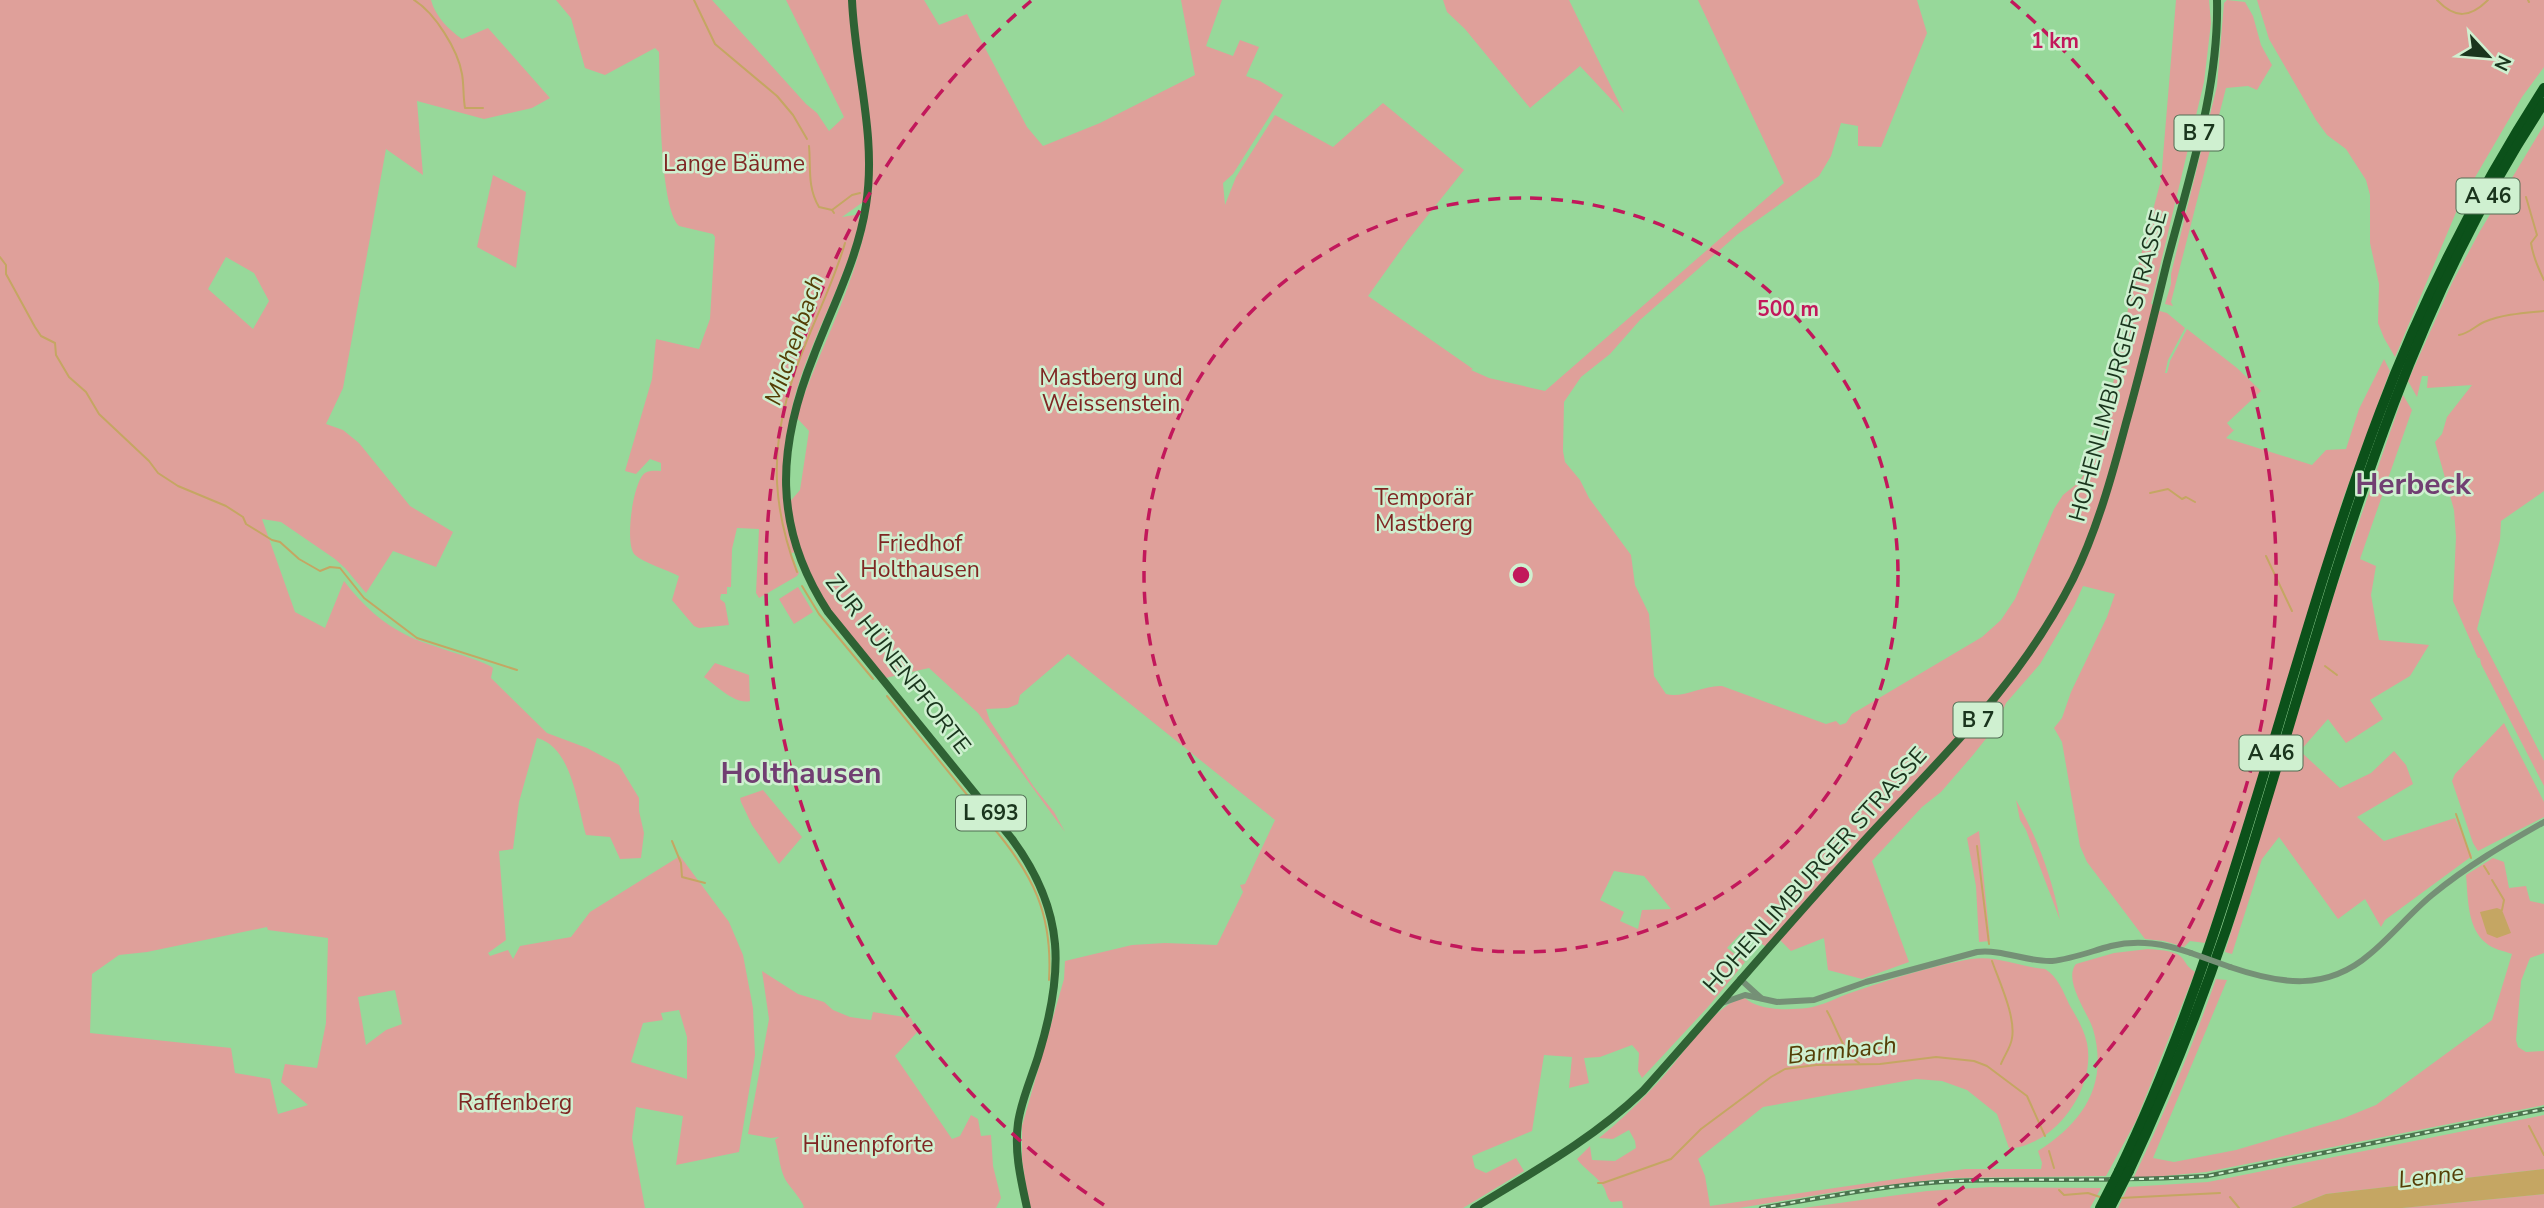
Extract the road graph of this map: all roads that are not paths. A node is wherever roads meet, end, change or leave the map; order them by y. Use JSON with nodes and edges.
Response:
{"nodes":[{"id":1,"x":852,"y":0,"type":"edge"},
{"id":2,"x":2217,"y":0,"type":"edge"},
{"id":3,"x":2544,"y":79,"type":"edge"},
{"id":4,"x":2544,"y":88,"type":"edge"},
{"id":5,"x":2544,"y":103,"type":"edge"},
{"id":6,"x":2543,"y":117,"type":"edge"},
{"id":7,"x":2466,"y":217,"type":"junction"},
{"id":8,"x":2439,"y":295,"type":"junction"},
{"id":9,"x":2544,"y":822,"type":"edge"},
{"id":10,"x":1738,"y":982,"type":"junction"},
{"id":11,"x":1745,"y":995,"type":"junction"},
{"id":12,"x":1763,"y":999,"type":"junction"},
{"id":13,"x":1720,"y":1003,"type":"junction"},
{"id":14,"x":2124,"y":1171,"type":"junction"},
{"id":15,"x":1027,"y":1208,"type":"edge"},
{"id":16,"x":1474,"y":1208,"type":"edge"},
{"id":17,"x":2100,"y":1208,"type":"edge"},
{"id":18,"x":2110,"y":1208,"type":"edge"}],
"edges":[{"from":1,"to":15,"type":"main road","name":"ZUR HÜNENPFORTE","number":"L 693"},
{"from":2,"to":10,"type":"main road","name":"HOHENLIMBURGER STRASSE","number":"B 7"},
{"from":3,"to":7,"type":"highway"},
{"from":4,"to":7,"type":"highway","number":"A 46"},
{"from":5,"to":8,"type":"highway","number":"A 46"},
{"from":6,"to":8,"type":"highway"},
{"from":7,"to":14,"type":"highway","number":"A 46"},
{"from":8,"to":14,"type":"highway","number":"A 46"},
{"from":9,"to":12,"type":"street","bridge":true},
{"from":10,"to":11,"type":"street"},
{"from":10,"to":12,"type":"street"},
{"from":10,"to":13,"type":"main road","name":"HOHENLIMBURGER STRASSE","number":"B 7"},
{"from":11,"to":12,"type":"street"},
{"from":11,"to":13,"type":"street"},
{"from":13,"to":16,"type":"main road","name":"HOHENLIMBURGER STRASSE","number":"B 7"},
{"from":14,"to":17,"type":"highway","number":"A 46","bridge":true},
{"from":14,"to":18,"type":"highway","number":"A 46","bridge":true}]}
